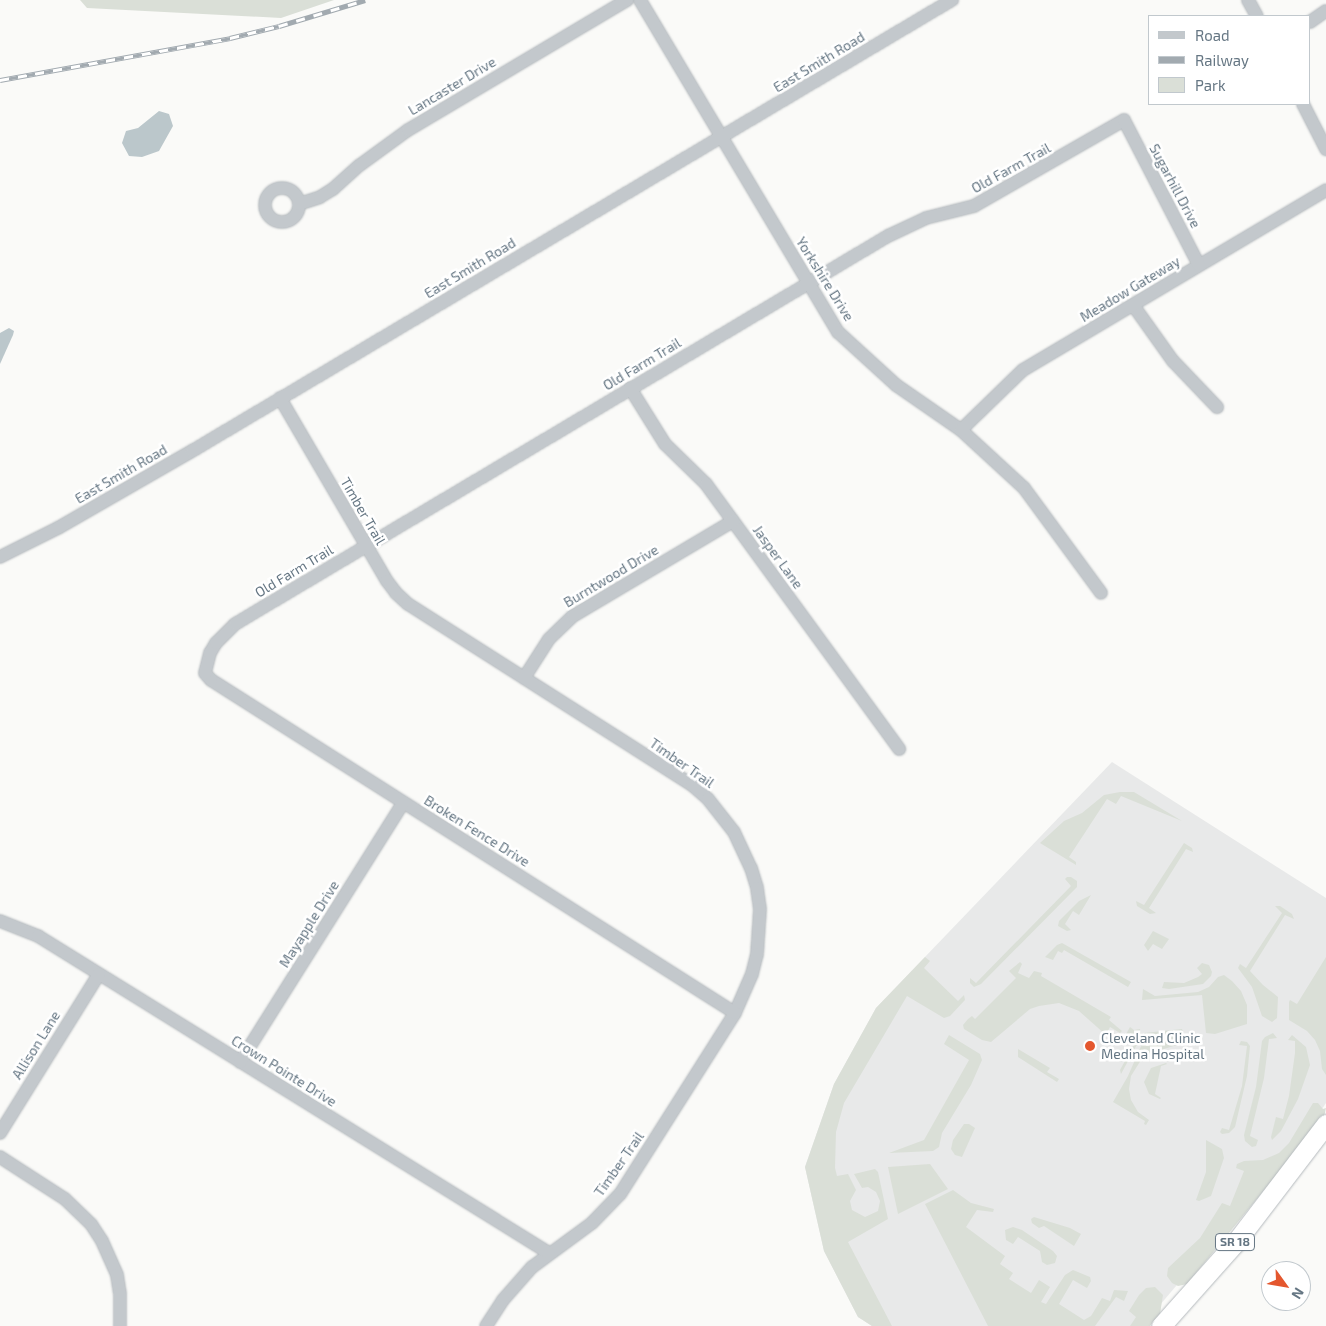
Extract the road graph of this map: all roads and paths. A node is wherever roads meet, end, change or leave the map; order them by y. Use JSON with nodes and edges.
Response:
{"nodes":[{"id":1,"x":626,"y":0,"type":"edge"},
{"id":2,"x":640,"y":0,"type":"edge"},
{"id":3,"x":952,"y":0,"type":"edge"},
{"id":4,"x":1248,"y":0,"type":"edge"},
{"id":5,"x":1326,"y":11,"type":"edge"},
{"id":6,"x":1256,"y":15,"type":"edge"},
{"id":7,"x":1311,"y":21,"type":"edge"},
{"id":8,"x":1303,"y":105,"type":"edge"},
{"id":9,"x":1124,"y":120,"type":"joint"},
{"id":10,"x":721,"y":137,"type":"junction"},
{"id":11,"x":1326,"y":149,"type":"edge"},
{"id":12,"x":1326,"y":190,"type":"edge"},
{"id":13,"x":299,"y":204,"type":"dead end"},
{"id":14,"x":1200,"y":265,"type":"junction"},
{"id":15,"x":808,"y":283,"type":"junction"},
{"id":16,"x":1133,"y":305,"type":"junction"},
{"id":17,"x":630,"y":388,"type":"junction"},
{"id":18,"x":280,"y":398,"type":"junction"},
{"id":19,"x":1216,"y":407,"type":"dead end"},
{"id":20,"x":961,"y":430,"type":"junction"},
{"id":21,"x":733,"y":521,"type":"junction"},
{"id":22,"x":366,"y":546,"type":"junction"},
{"id":23,"x":0,"y":557,"type":"edge"},
{"id":24,"x":1101,"y":593,"type":"dead end"},
{"id":25,"x":205,"y":673,"type":"joint"},
{"id":26,"x":524,"y":678,"type":"junction"},
{"id":27,"x":899,"y":748,"type":"dead end"},
{"id":28,"x":403,"y":803,"type":"junction"},
{"id":29,"x":0,"y":921,"type":"edge"},
{"id":30,"x":99,"y":974,"type":"junction"},
{"id":31,"x":735,"y":1013,"type":"junction"},
{"id":32,"x":240,"y":1062,"type":"junction"},
{"id":33,"x":1326,"y":1124,"type":"edge"},
{"id":34,"x":0,"y":1133,"type":"edge"},
{"id":35,"x":0,"y":1157,"type":"edge"},
{"id":36,"x":549,"y":1253,"type":"junction"},
{"id":37,"x":120,"y":1326,"type":"edge"},
{"id":38,"x":486,"y":1326,"type":"edge"},
{"id":39,"x":1161,"y":1326,"type":"edge"}],
"edges":[{"from":1,"to":13,"type":"street","name":"Lancaster Drive"},
{"from":2,"to":10,"type":"street","name":"Yorkshire Drive"},
{"from":3,"to":10,"type":"street","name":"East Smith Road"},
{"from":4,"to":6,"type":"street"},
{"from":5,"to":7,"type":"street"},
{"from":8,"to":11,"type":"street"},
{"from":9,"to":14,"type":"street","name":"Sugarhill Drive"},
{"from":9,"to":15,"type":"street","name":"Old Farm Trail"},
{"from":10,"to":15,"type":"street","name":"Yorkshire Drive"},
{"from":10,"to":18,"type":"street","name":"East Smith Road"},
{"from":12,"to":14,"type":"street","name":"Meadow Gateway"},
{"from":14,"to":16,"type":"street","name":"Meadow Gateway"},
{"from":15,"to":17,"type":"street","name":"Old Farm Trail"},
{"from":15,"to":20,"type":"street","name":"Yorkshire Drive"},
{"from":16,"to":19,"type":"street"},
{"from":16,"to":20,"type":"street","name":"Meadow Gateway"},
{"from":17,"to":21,"type":"street","name":"Jasper Lane"},
{"from":17,"to":22,"type":"street","name":"Old Farm Trail"},
{"from":18,"to":22,"type":"street","name":"Timber Trail"},
{"from":18,"to":23,"type":"street","name":"East Smith Road"},
{"from":20,"to":24,"type":"street","name":"Yorkshire Drive"},
{"from":21,"to":26,"type":"street","name":"Burntwood Drive"},
{"from":21,"to":27,"type":"street","name":"Jasper Lane"},
{"from":22,"to":25,"type":"street","name":"Old Farm Trail"},
{"from":22,"to":26,"type":"street","name":"Timber Trail"},
{"from":25,"to":28,"type":"street","name":"Broken Fence Drive"},
{"from":26,"to":31,"type":"street","name":"Timber Trail"},
{"from":28,"to":31,"type":"street","name":"Broken Fence Drive"},
{"from":28,"to":32,"type":"street","name":"Mayapple Drive"},
{"from":29,"to":30,"type":"street","name":"Crown Pointe Drive"},
{"from":30,"to":32,"type":"street","name":"Crown Pointe Drive"},
{"from":30,"to":34,"type":"street","name":"Allison Lane"},
{"from":31,"to":36,"type":"street","name":"Timber Trail"},
{"from":32,"to":36,"type":"street","name":"Crown Pointe Drive"},
{"from":33,"to":39,"type":"highway","number":"SR 18"},
{"from":35,"to":37,"type":"street"},
{"from":36,"to":38,"type":"street","name":"Timber Trail"}]}
